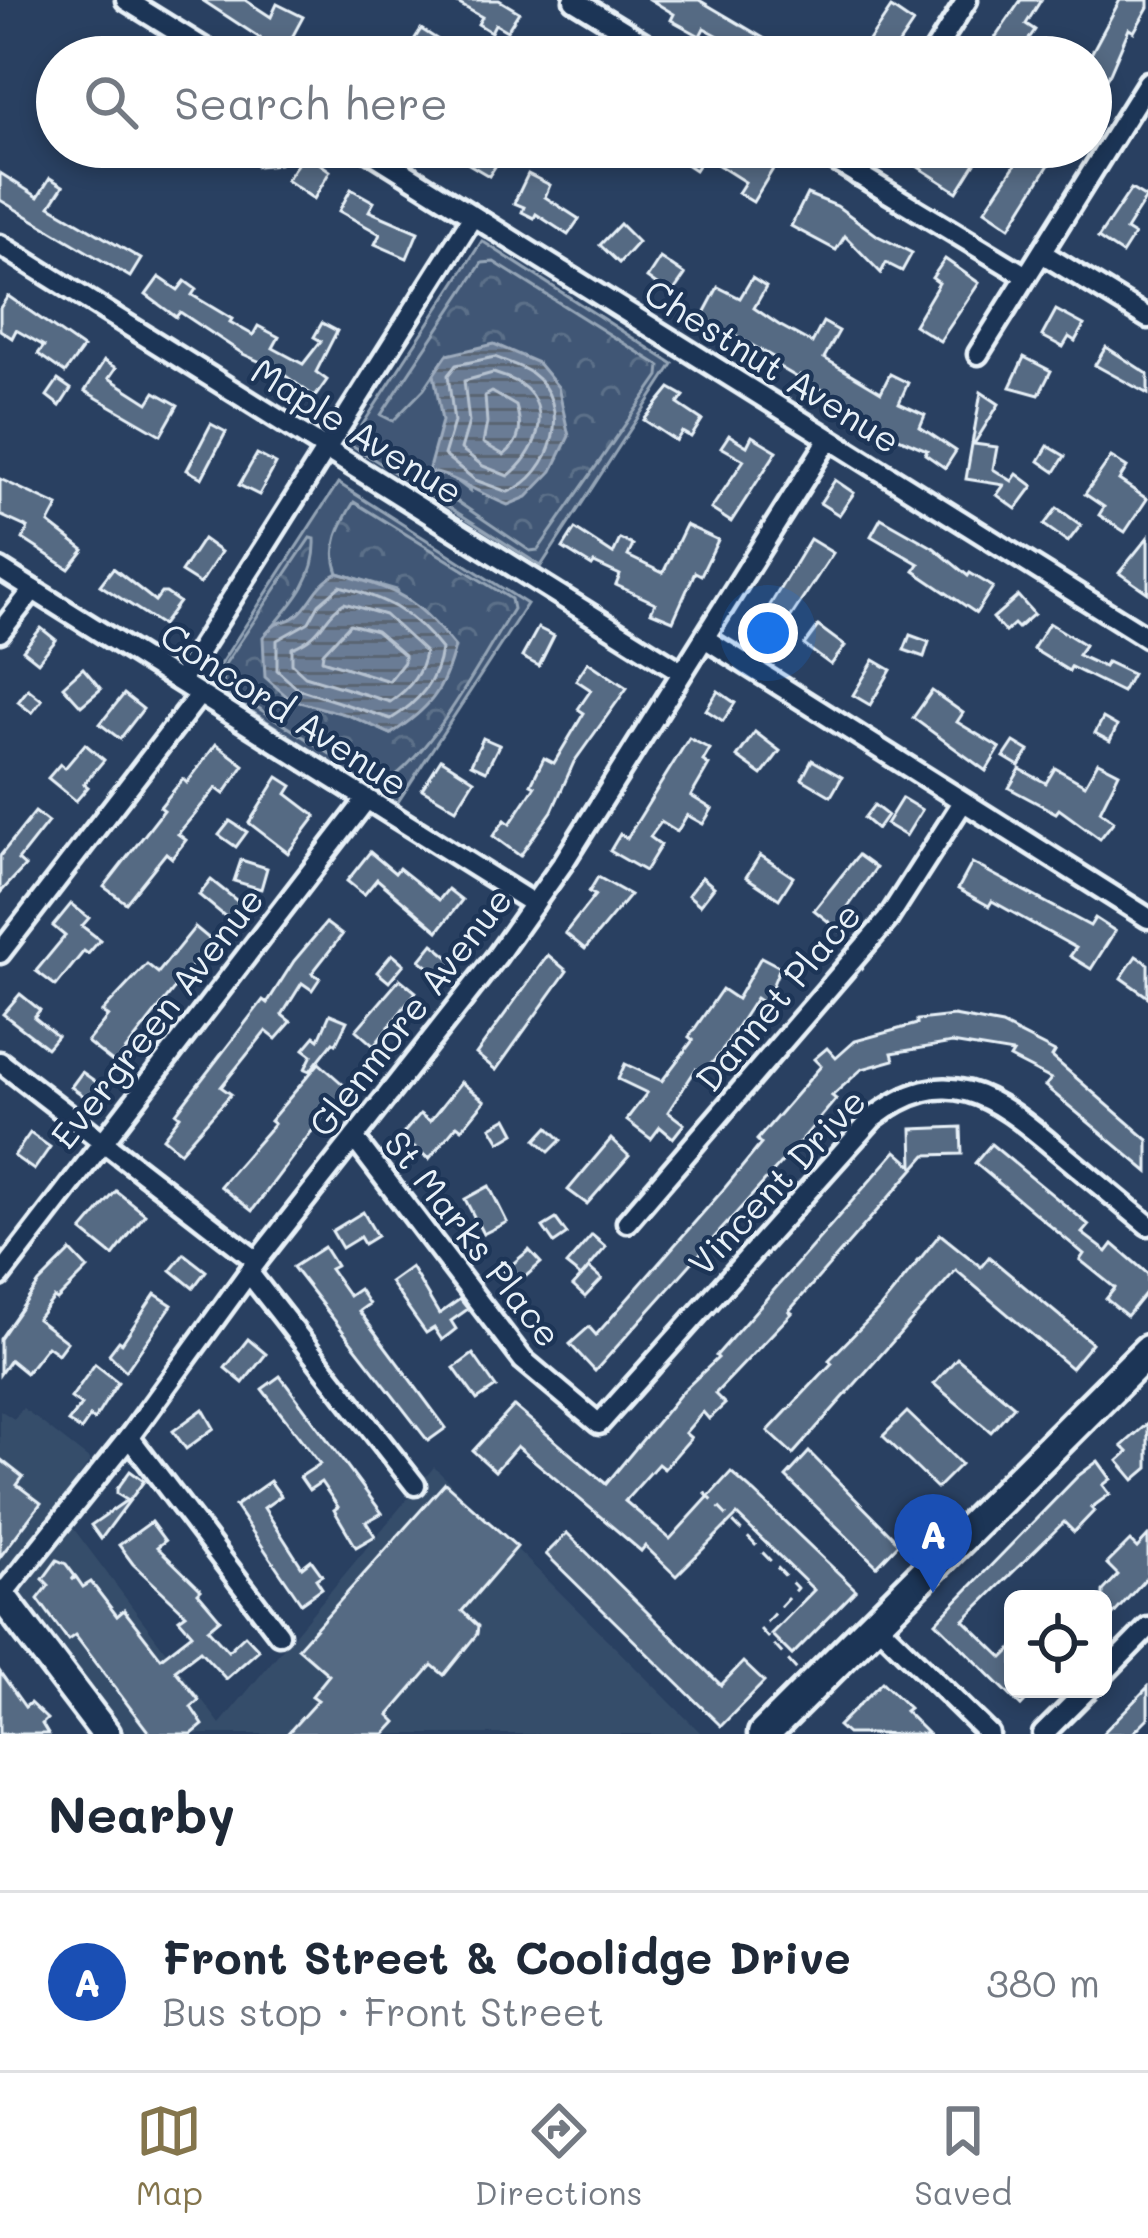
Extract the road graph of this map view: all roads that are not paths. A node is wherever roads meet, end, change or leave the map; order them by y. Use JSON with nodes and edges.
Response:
{"nodes":[{"id":1,"x":126,"y":0,"type":"edge"},
{"id":2,"x":574,"y":0,"type":"edge"},
{"id":3,"x":958,"y":3,"type":"edge"},
{"id":4,"x":184,"y":36,"type":"edge"},
{"id":5,"x":633,"y":36,"type":"edge"},
{"id":6,"x":942,"y":36,"type":"edge"},
{"id":7,"x":1147,"y":86,"type":"edge"},
{"id":8,"x":1112,"y":142,"type":"edge"},
{"id":9,"x":396,"y":168,"type":"edge"},
{"id":10,"x":847,"y":168,"type":"edge"},
{"id":11,"x":862,"y":168,"type":"edge"},
{"id":12,"x":1096,"y":168,"type":"edge"},
{"id":13,"x":858,"y":175,"type":"junction"},
{"id":14,"x":472,"y":216,"type":"junction"},
{"id":15,"x":0,"y":245,"type":"edge"},
{"id":16,"x":1042,"y":254,"type":"junction"},
{"id":17,"x":1026,"y":276,"type":"junction"},
{"id":18,"x":1148,"y":318,"type":"edge"},
{"id":19,"x":978,"y":354,"type":"dead end"},
{"id":20,"x":829,"y":439,"type":"junction"},
{"id":21,"x":327,"y":450,"type":"junction"},
{"id":22,"x":0,"y":568,"type":"edge"},
{"id":23,"x":33,"y":590,"type":"junction"},
{"id":24,"x":0,"y":632,"type":"edge"},
{"id":25,"x":1148,"y":638,"type":"edge"},
{"id":26,"x":706,"y":639,"type":"junction"},
{"id":27,"x":682,"y":672,"type":"junction"},
{"id":28,"x":181,"y":680,"type":"junction"},
{"id":29,"x":199,"y":695,"type":"junction"},
{"id":30,"x":366,"y":800,"type":"junction"},
{"id":31,"x":963,"y":802,"type":"junction"},
{"id":32,"x":534,"y":904,"type":"junction"},
{"id":33,"x":1148,"y":918,"type":"edge"},
{"id":34,"x":0,"y":953,"type":"edge"},
{"id":35,"x":0,"y":1062,"type":"edge"},
{"id":36,"x":354,"y":1138,"type":"junction"},
{"id":37,"x":104,"y":1142,"type":"junction"},
{"id":38,"x":627,"y":1222,"type":"dead end"},
{"id":39,"x":1148,"y":1225,"type":"edge"},
{"id":40,"x":253,"y":1267,"type":"junction"},
{"id":41,"x":0,"y":1276,"type":"edge"},
{"id":42,"x":1148,"y":1351,"type":"edge"},
{"id":43,"x":599,"y":1424,"type":"joint"},
{"id":44,"x":129,"y":1437,"type":"junction"},
{"id":45,"x":415,"y":1485,"type":"dead end"},
{"id":46,"x":1,"y":1595,"type":"edge"},
{"id":47,"x":874,"y":1621,"type":"junction"},
{"id":48,"x":1148,"y":1628,"type":"edge"},
{"id":49,"x":279,"y":1634,"type":"dead end"},
{"id":50,"x":1112,"y":1665,"type":"edge"},
{"id":51,"x":1079,"y":1698,"type":"edge"},
{"id":52,"x":106,"y":1734,"type":"edge"},
{"id":53,"x":764,"y":1734,"type":"edge"},
{"id":54,"x":989,"y":1734,"type":"edge"},
{"id":55,"x":1043,"y":1734,"type":"edge"}],
"edges":[{"from":1,"to":4,"type":"street"},
{"from":2,"to":5,"type":"street"},
{"from":3,"to":6,"type":"street"},
{"from":7,"to":8,"type":"street"},
{"from":9,"to":14,"type":"street","name":"Chestnut Avenue"},
{"from":10,"to":13,"type":"street"},
{"from":11,"to":13,"type":"street"},
{"from":12,"to":16,"type":"street"},
{"from":13,"to":17,"type":"street"},
{"from":14,"to":20,"type":"street","name":"Chestnut Avenue"},
{"from":14,"to":21,"type":"street"},
{"from":15,"to":21,"type":"street","name":"Maple Avenue"},
{"from":16,"to":17,"type":"street"},
{"from":16,"to":18,"type":"street"},
{"from":17,"to":19,"type":"street"},
{"from":20,"to":25,"type":"street","name":"Chestnut Avenue"},
{"from":20,"to":26,"type":"street","name":"Glenmore Avenue"},
{"from":21,"to":27,"type":"street","name":"Maple Avenue"},
{"from":21,"to":28,"type":"street"},
{"from":22,"to":23,"type":"street","name":"Concord Avenue"},
{"from":23,"to":24,"type":"street"},
{"from":23,"to":28,"type":"street","name":"Concord Avenue"},
{"from":26,"to":27,"type":"street","name":"Glenmore Avenue"},
{"from":26,"to":31,"type":"street"},
{"from":27,"to":32,"type":"street","name":"Glenmore Avenue"},
{"from":28,"to":29,"type":"street","name":"Concord Avenue"},
{"from":29,"to":30,"type":"street","name":"Concord Avenue"},
{"from":29,"to":34,"type":"street"},
{"from":30,"to":32,"type":"street","name":"Concord Avenue"},
{"from":30,"to":37,"type":"street","name":"Evergreen Avenue"},
{"from":31,"to":33,"type":"street"},
{"from":31,"to":38,"type":"street","name":"Dannet Place"},
{"from":32,"to":36,"type":"street","name":"Glenmore Avenue"},
{"from":35,"to":37,"type":"street"},
{"from":36,"to":40,"type":"street","name":"Glenmore Avenue"},
{"from":36,"to":43,"type":"street","name":"St Marks Place"},
{"from":37,"to":40,"type":"street"},
{"from":37,"to":41,"type":"street","name":"Evergreen Avenue"},
{"from":39,"to":43,"type":"street","name":"Vincent Drive"},
{"from":40,"to":44,"type":"street","name":"Glenmore Avenue"},
{"from":40,"to":45,"type":"street"},
{"from":42,"to":47,"type":"main road"},
{"from":44,"to":46,"type":"street","name":"Glenmore Avenue"},
{"from":44,"to":49,"type":"street"},
{"from":46,"to":52,"type":"street"},
{"from":47,"to":53,"type":"main road"},
{"from":47,"to":54,"type":"street"},
{"from":48,"to":50,"type":"street"},
{"from":51,"to":55,"type":"street"}]}
